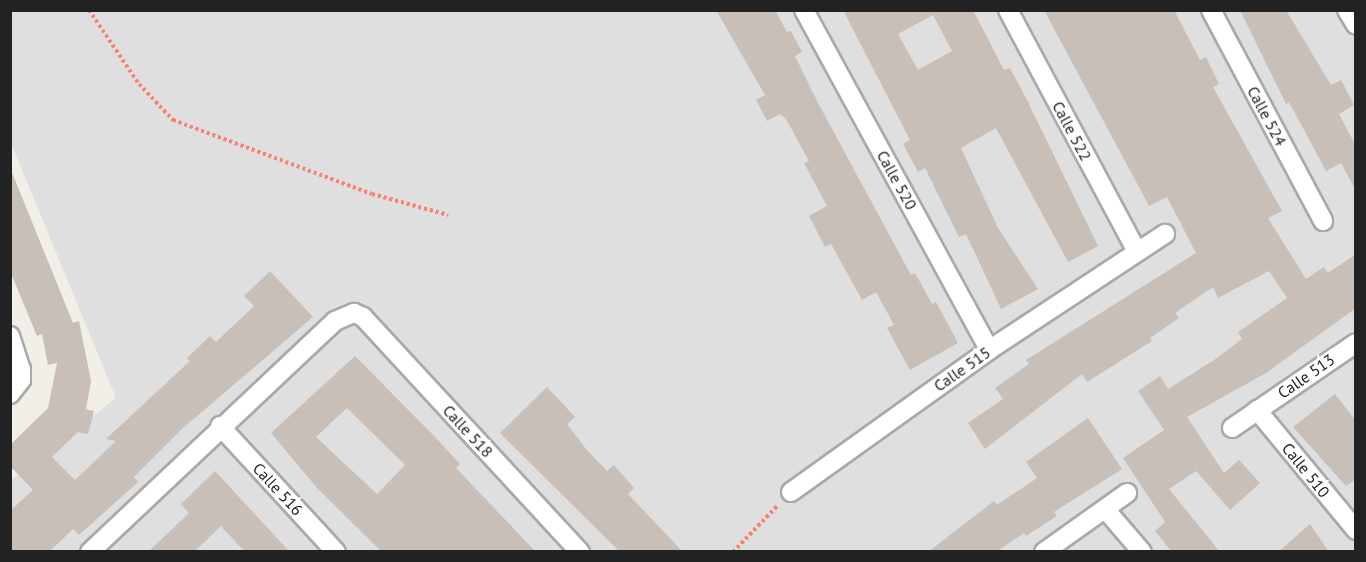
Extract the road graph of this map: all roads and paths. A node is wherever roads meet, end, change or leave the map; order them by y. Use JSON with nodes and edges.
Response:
{"nodes":[{"id":1,"x":89,"y":10,"type":"edge"},
{"id":2,"x":804,"y":10,"type":"edge"},
{"id":3,"x":1008,"y":10,"type":"edge"},
{"id":4,"x":1211,"y":10,"type":"edge"},
{"id":5,"x":1347,"y":10,"type":"edge"},
{"id":6,"x":1356,"y":25,"type":"edge"},
{"id":7,"x":448,"y":214,"type":"dead end"},
{"id":8,"x":1323,"y":221,"type":"dead end"},
{"id":9,"x":1165,"y":234,"type":"dead end"},
{"id":10,"x":1137,"y":252,"type":"junction"},
{"id":11,"x":10,"y":336,"type":"edge"},
{"id":12,"x":1356,"y":343,"type":"edge"},
{"id":13,"x":989,"y":350,"type":"junction"},
{"id":14,"x":10,"y":394,"type":"edge"},
{"id":15,"x":1257,"y":410,"type":"junction"},
{"id":16,"x":220,"y":426,"type":"junction"},
{"id":17,"x":1232,"y":428,"type":"dead end"},
{"id":18,"x":791,"y":492,"type":"joint"},
{"id":19,"x":1127,"y":493,"type":"dead end"},
{"id":20,"x":1106,"y":510,"type":"junction"},
{"id":21,"x":1356,"y":530,"type":"edge"},
{"id":22,"x":94,"y":550,"type":"edge"},
{"id":23,"x":336,"y":552,"type":"edge"},
{"id":24,"x":580,"y":552,"type":"edge"},
{"id":25,"x":733,"y":552,"type":"edge"},
{"id":26,"x":1044,"y":552,"type":"edge"},
{"id":27,"x":1142,"y":552,"type":"edge"}],
"edges":[{"from":1,"to":7,"type":"path"},
{"from":2,"to":13,"type":"street","name":"Calle 520"},
{"from":3,"to":10,"type":"street","name":"Calle 522"},
{"from":4,"to":8,"type":"street","name":"Calle 524"},
{"from":5,"to":6,"type":"street"},
{"from":9,"to":10,"type":"street","name":"Calle 515"},
{"from":10,"to":13,"type":"street","name":"Calle 515"},
{"from":11,"to":14,"type":"street"},
{"from":12,"to":15,"type":"street","name":"Calle 513"},
{"from":13,"to":18,"type":"street","name":"Calle 515"},
{"from":15,"to":17,"type":"street","name":"Calle 513"},
{"from":15,"to":21,"type":"street","name":"Calle 510"},
{"from":16,"to":22,"type":"street"},
{"from":16,"to":23,"type":"street","name":"Calle 516"},
{"from":16,"to":24,"type":"street","name":"Calle 518"},
{"from":18,"to":25,"type":"path"},
{"from":19,"to":20,"type":"street"},
{"from":20,"to":26,"type":"street"},
{"from":20,"to":27,"type":"street"}]}
